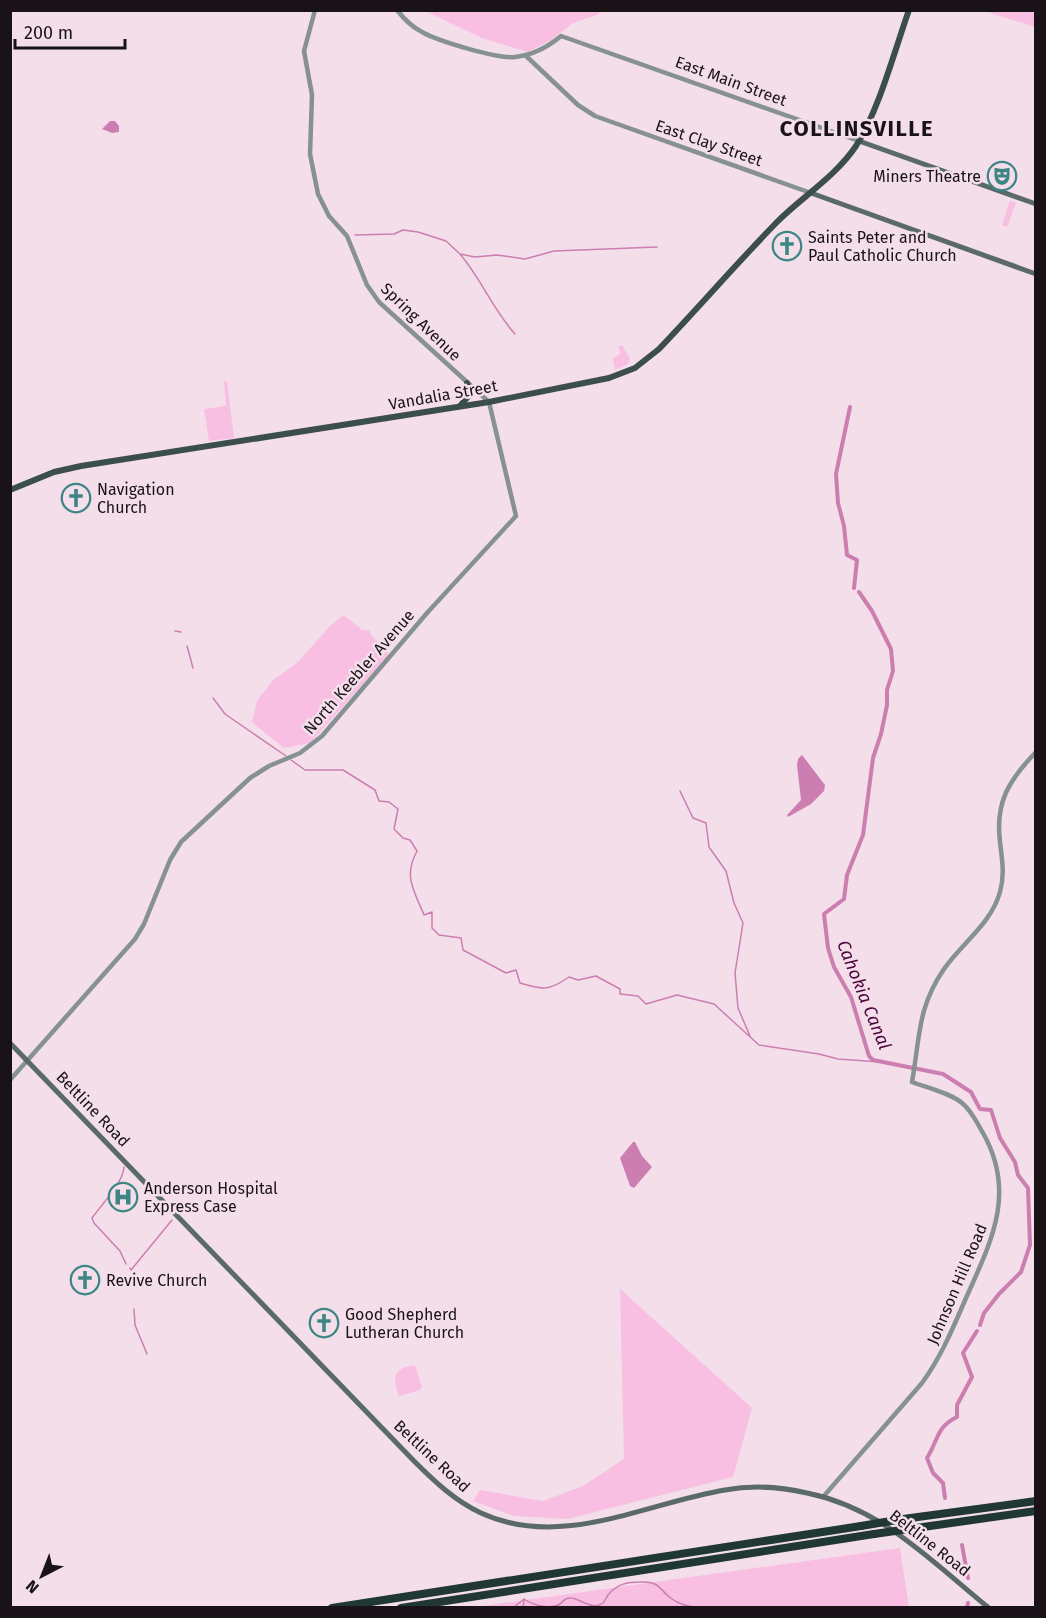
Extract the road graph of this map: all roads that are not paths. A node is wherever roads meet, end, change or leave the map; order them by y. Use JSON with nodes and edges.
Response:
{"nodes":[{"id":1,"x":315,"y":10,"type":"edge"},
{"id":2,"x":398,"y":10,"type":"edge"},
{"id":3,"x":909,"y":10,"type":"edge"},
{"id":4,"x":525,"y":55,"type":"junction"},
{"id":5,"x":859,"y":141,"type":"junction"},
{"id":6,"x":811,"y":193,"type":"junction"},
{"id":7,"x":1035,"y":204,"type":"edge"},
{"id":8,"x":1035,"y":274,"type":"edge"},
{"id":9,"x":467,"y":382,"type":"junction"},
{"id":10,"x":489,"y":402,"type":"junction"},
{"id":11,"x":460,"y":406,"type":"junction"},
{"id":12,"x":10,"y":490,"type":"edge"},
{"id":13,"x":1035,"y":752,"type":"edge"},
{"id":14,"x":10,"y":1043,"type":"edge"},
{"id":15,"x":28,"y":1060,"type":"junction"},
{"id":16,"x":10,"y":1080,"type":"edge"},
{"id":17,"x":823,"y":1497,"type":"junction"},
{"id":18,"x":1035,"y":1501,"type":"edge"},
{"id":19,"x":1035,"y":1511,"type":"edge"},
{"id":20,"x":332,"y":1608,"type":"edge"},
{"id":21,"x":401,"y":1608,"type":"edge"},
{"id":22,"x":989,"y":1608,"type":"edge"}],
"edges":[{"from":1,"to":9,"type":"street","name":"Spring Avenue"},
{"from":2,"to":4,"type":"street"},
{"from":3,"to":5,"type":"main road","name":"Vandalia Street"},
{"from":4,"to":5,"type":"street","name":"East Main Street"},
{"from":4,"to":6,"type":"street","name":"East Clay Street"},
{"from":5,"to":6,"type":"main road","name":"Vandalia Street"},
{"from":5,"to":7,"type":"main road","name":"East Main Street"},
{"from":6,"to":8,"type":"main road","name":"East Clay Street"},
{"from":6,"to":10,"type":"main road","name":"Vandalia Street"},
{"from":9,"to":10,"type":"street","name":"Spring Avenue"},
{"from":9,"to":11,"type":"main road"},
{"from":10,"to":11,"type":"main road","name":"Vandalia Street"},
{"from":10,"to":15,"type":"street","name":"North Keebler Avenue"},
{"from":11,"to":12,"type":"main road","name":"Vandalia Street"},
{"from":13,"to":17,"type":"street","name":"Johnson Hill Road"},
{"from":14,"to":15,"type":"main road","name":"Beltline Road"},
{"from":15,"to":16,"type":"street","name":"North Keebler Avenue"},
{"from":15,"to":17,"type":"main road","name":"Beltline Road"},
{"from":17,"to":22,"type":"main road","name":"Beltline Road"},
{"from":18,"to":20,"type":"highway","bridge":true},
{"from":19,"to":21,"type":"highway","bridge":true}]}
